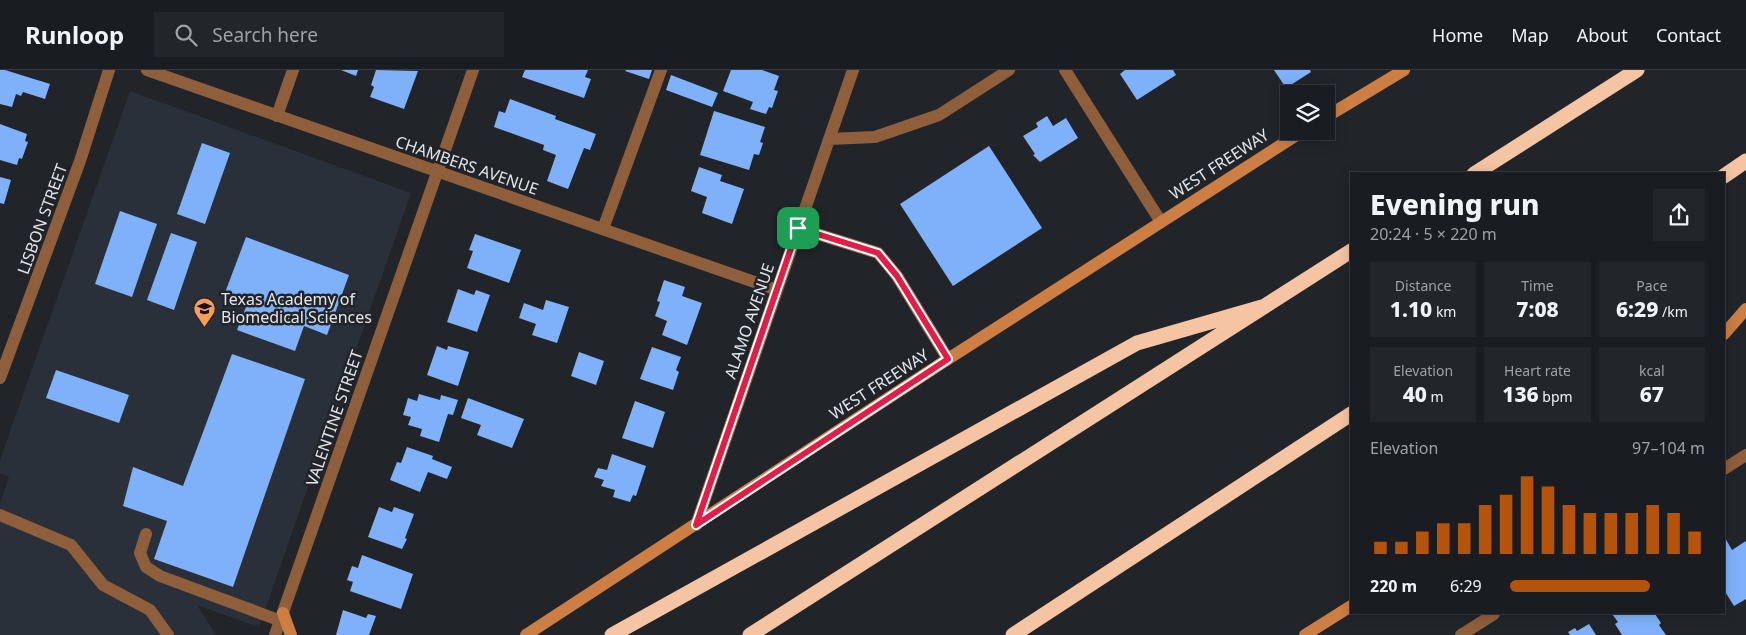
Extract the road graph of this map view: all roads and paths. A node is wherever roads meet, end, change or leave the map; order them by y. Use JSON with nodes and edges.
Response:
{"nodes":[{"id":1,"x":109,"y":70,"type":"edge"},
{"id":2,"x":146,"y":70,"type":"edge"},
{"id":3,"x":293,"y":70,"type":"edge"},
{"id":4,"x":473,"y":70,"type":"edge"},
{"id":5,"x":661,"y":70,"type":"edge"},
{"id":6,"x":853,"y":70,"type":"edge"},
{"id":7,"x":1009,"y":70,"type":"edge"},
{"id":8,"x":1065,"y":70,"type":"edge"},
{"id":9,"x":1404,"y":70,"type":"edge"},
{"id":10,"x":1637,"y":70,"type":"edge"},
{"id":11,"x":1335,"y":112,"type":"edge"},
{"id":12,"x":277,"y":116,"type":"junction"},
{"id":13,"x":829,"y":139,"type":"junction"},
{"id":14,"x":1289,"y":140,"type":"edge"},
{"id":15,"x":1746,"y":162,"type":"edge"},
{"id":16,"x":438,"y":171,"type":"junction"},
{"id":17,"x":1477,"y":172,"type":"edge"},
{"id":18,"x":1725,"y":175,"type":"edge"},
{"id":19,"x":1161,"y":222,"type":"junction"},
{"id":20,"x":798,"y":228,"type":"junction"},
{"id":21,"x":603,"y":229,"type":"junction"},
{"id":22,"x":1350,"y":252,"type":"edge"},
{"id":23,"x":777,"y":290,"type":"junction"},
{"id":24,"x":1262,"y":307,"type":"junction"},
{"id":25,"x":1746,"y":309,"type":"edge"},
{"id":26,"x":1725,"y":333,"type":"edge"},
{"id":27,"x":948,"y":359,"type":"junction"},
{"id":28,"x":0,"y":378,"type":"edge"},
{"id":29,"x":1350,"y":415,"type":"edge"},
{"id":30,"x":1746,"y":455,"type":"edge"},
{"id":31,"x":1725,"y":468,"type":"edge"},
{"id":32,"x":0,"y":515,"type":"edge"},
{"id":33,"x":696,"y":525,"type":"junction"},
{"id":34,"x":146,"y":534,"type":"dead end"},
{"id":35,"x":1350,"y":607,"type":"edge"},
{"id":36,"x":1494,"y":614,"type":"edge"},
{"id":37,"x":282,"y":617,"type":"junction"},
{"id":38,"x":168,"y":635,"type":"edge"},
{"id":39,"x":275,"y":635,"type":"edge"},
{"id":40,"x":291,"y":635,"type":"edge"},
{"id":41,"x":526,"y":635,"type":"edge"},
{"id":42,"x":612,"y":635,"type":"edge"},
{"id":43,"x":750,"y":635,"type":"edge"},
{"id":44,"x":1013,"y":635,"type":"edge"},
{"id":45,"x":1305,"y":635,"type":"edge"},
{"id":46,"x":1461,"y":635,"type":"edge"}],
"edges":[{"from":1,"to":28,"type":"street","name":"LISBON STREET"},
{"from":2,"to":12,"type":"street","name":"CHAMBERS AVENUE"},
{"from":3,"to":12,"type":"street"},
{"from":4,"to":16,"type":"street","name":"VALENTINE STREET"},
{"from":5,"to":21,"type":"street"},
{"from":6,"to":13,"type":"street","name":"ALAMO AVENUE"},
{"from":7,"to":13,"type":"street"},
{"from":8,"to":19,"type":"street"},
{"from":9,"to":11,"type":"main road"},
{"from":10,"to":17,"type":"highway"},
{"from":12,"to":16,"type":"street","name":"CHAMBERS AVENUE"},
{"from":13,"to":20,"type":"street","name":"ALAMO AVENUE"},
{"from":14,"to":19,"type":"main road","name":"WEST FREEWAY"},
{"from":15,"to":18,"type":"highway"},
{"from":16,"to":21,"type":"street","name":"CHAMBERS AVENUE"},
{"from":16,"to":37,"type":"street","name":"VALENTINE STREET"},
{"from":19,"to":27,"type":"main road","name":"WEST FREEWAY"},
{"from":20,"to":23,"type":"street","name":"ALAMO AVENUE"},
{"from":20,"to":27,"type":"street"},
{"from":21,"to":23,"type":"street","name":"CHAMBERS AVENUE"},
{"from":22,"to":24,"type":"highway"},
{"from":23,"to":33,"type":"street","name":"ALAMO AVENUE"},
{"from":24,"to":42,"type":"highway"},
{"from":24,"to":43,"type":"highway"},
{"from":25,"to":26,"type":"main road"},
{"from":27,"to":33,"type":"main road","name":"WEST FREEWAY"},
{"from":29,"to":44,"type":"highway"},
{"from":30,"to":31,"type":"street"},
{"from":32,"to":38,"type":"street"},
{"from":33,"to":41,"type":"main road","name":"WEST FREEWAY"},
{"from":34,"to":37,"type":"street"},
{"from":35,"to":45,"type":"main road"},
{"from":36,"to":46,"type":"street"},
{"from":37,"to":39,"type":"street","name":"VALENTINE STREET"},
{"from":37,"to":40,"type":"main road"}]}
